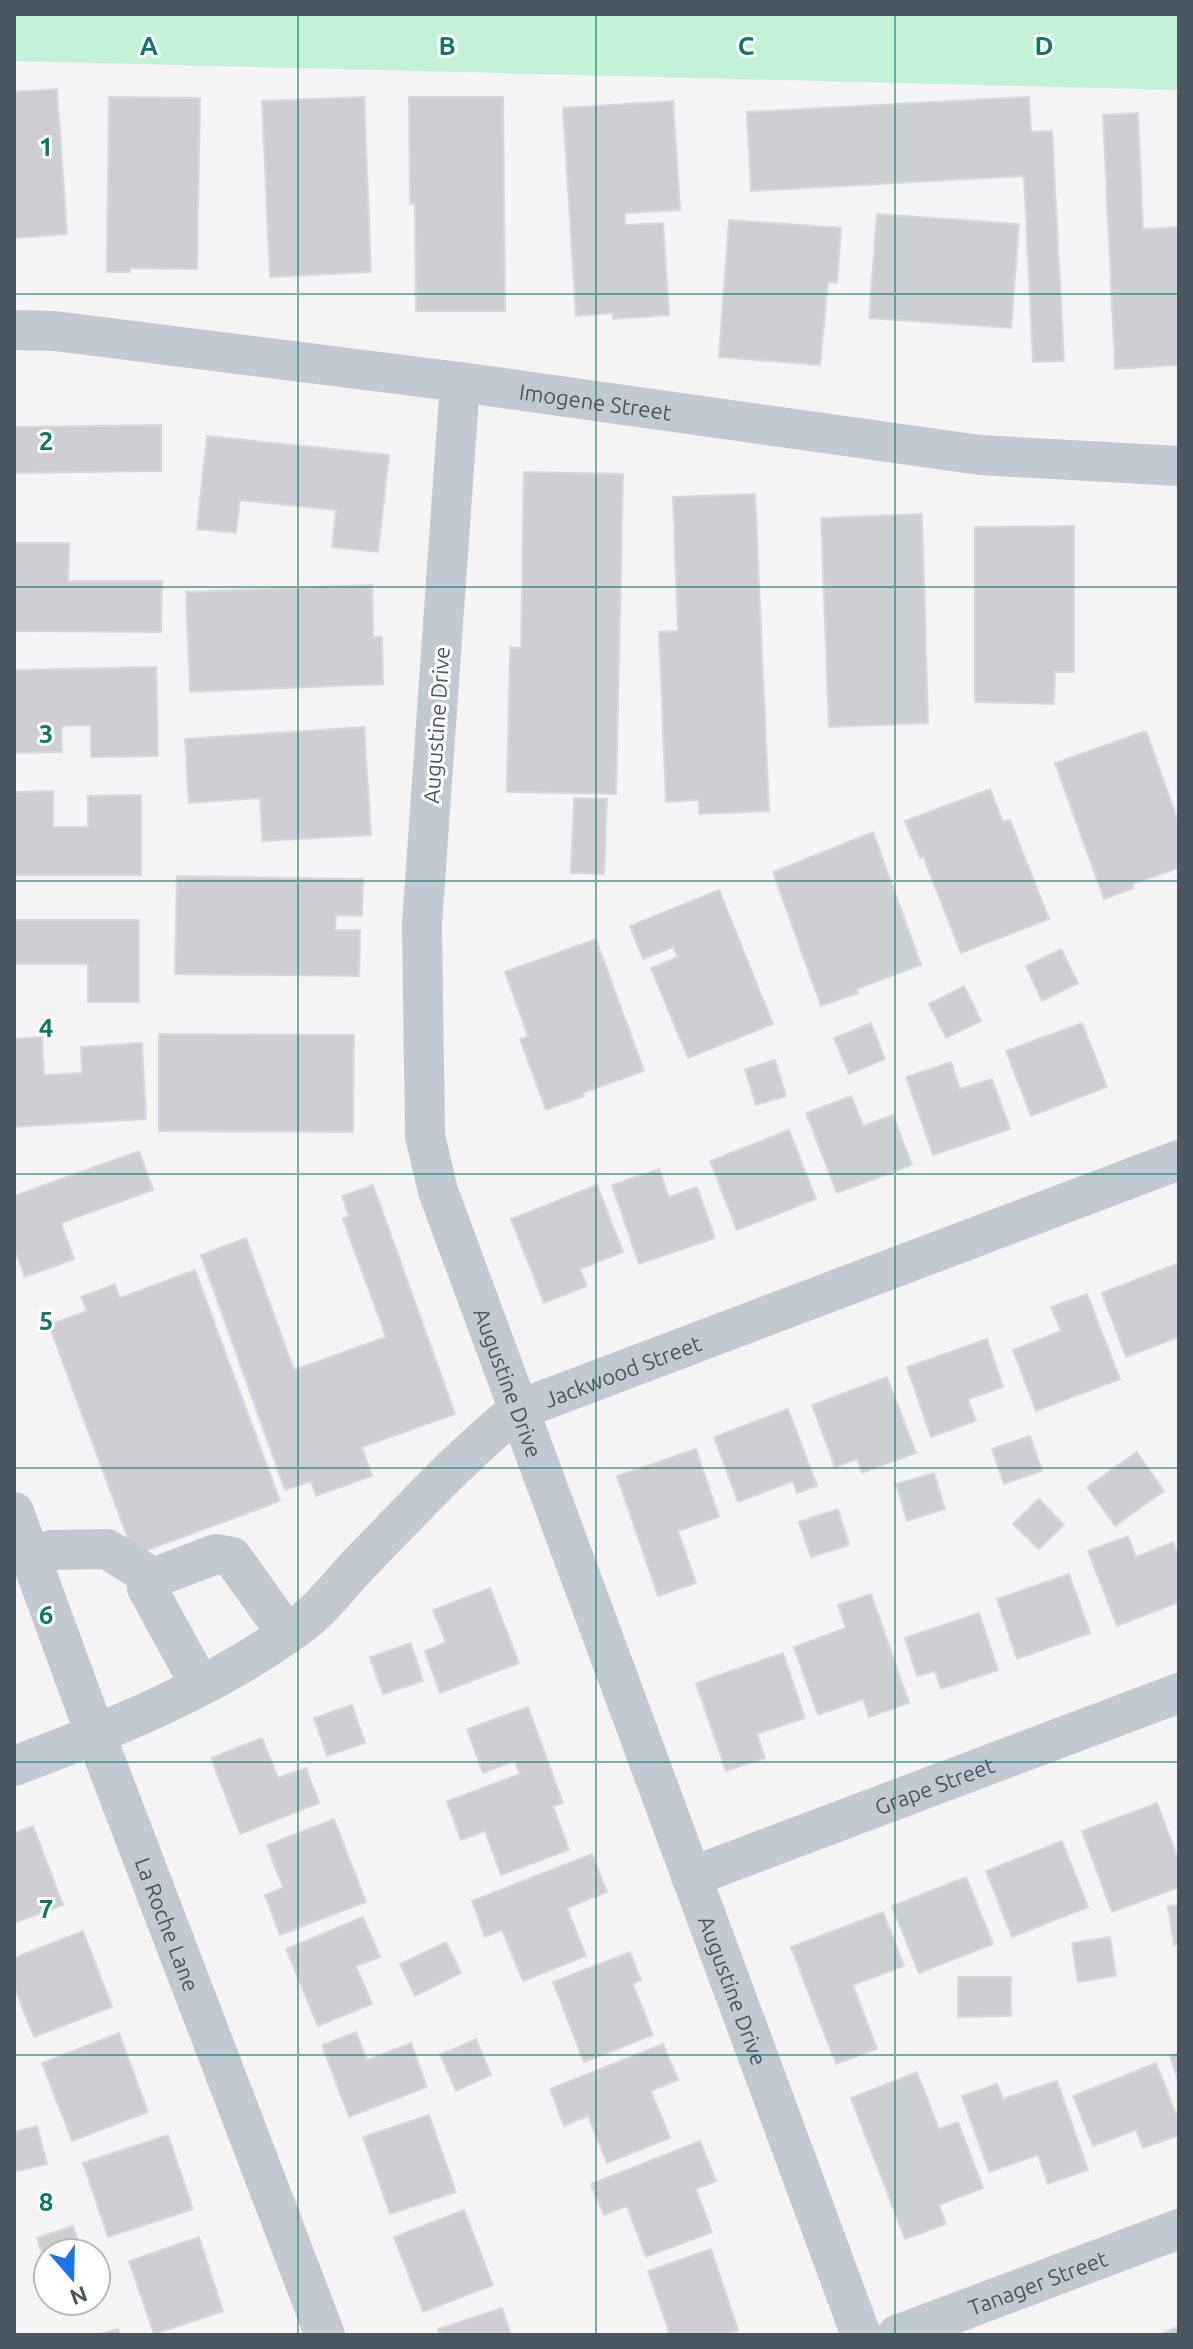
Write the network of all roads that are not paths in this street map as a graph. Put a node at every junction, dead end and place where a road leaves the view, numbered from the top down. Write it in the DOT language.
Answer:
graph roads {
  1 [pos="14,330"];
  2 [pos="460,382"];
  3 [pos="1179,466"];
  4 [pos="1179,1160"];
  5 [pos="518,1410"];
  6 [pos="14,1512"];
  7 [pos="31,1559"];
  8 [pos="153,1578"];
  9 [pos="287,1634"];
  10 [pos="200,1685"];
  11 [pos="1179,1693"];
  12 [pos="96,1736"];
  13 [pos="14,1766"];
  14 [pos="691,1877"];
  15 [pos="1179,2229"];
  16 [pos="325,2335"];
  17 [pos="861,2335"];
  18 [pos="897,2335"];
  1 -- 2 [label="street, Imogene Street"];
  2 -- 3 [label="street, Imogene Street"];
  2 -- 5 [label="street, Augustine Drive"];
  4 -- 5 [label="street, Jackwood Street"];
  5 -- 9 [label="street, Jackwood Street"];
  5 -- 14 [label="street, Augustine Drive"];
  6 -- 7 [label="street, La Roche Lane"];
  7 -- 8 [label="street"];
  7 -- 12 [label="street, La Roche Lane"];
  8 -- 9 [label="street"];
  8 -- 10 [label="street"];
  9 -- 10 [label="street, Jackwood Street"];
  10 -- 12 [label="street, Jackwood Street"];
  11 -- 14 [label="street, Grape Street"];
  12 -- 13 [label="street, Jackwood Street"];
  12 -- 16 [label="street, La Roche Lane"];
  14 -- 17 [label="street, Augustine Drive"];
  15 -- 18 [label="street, Tanager Street"];
}
